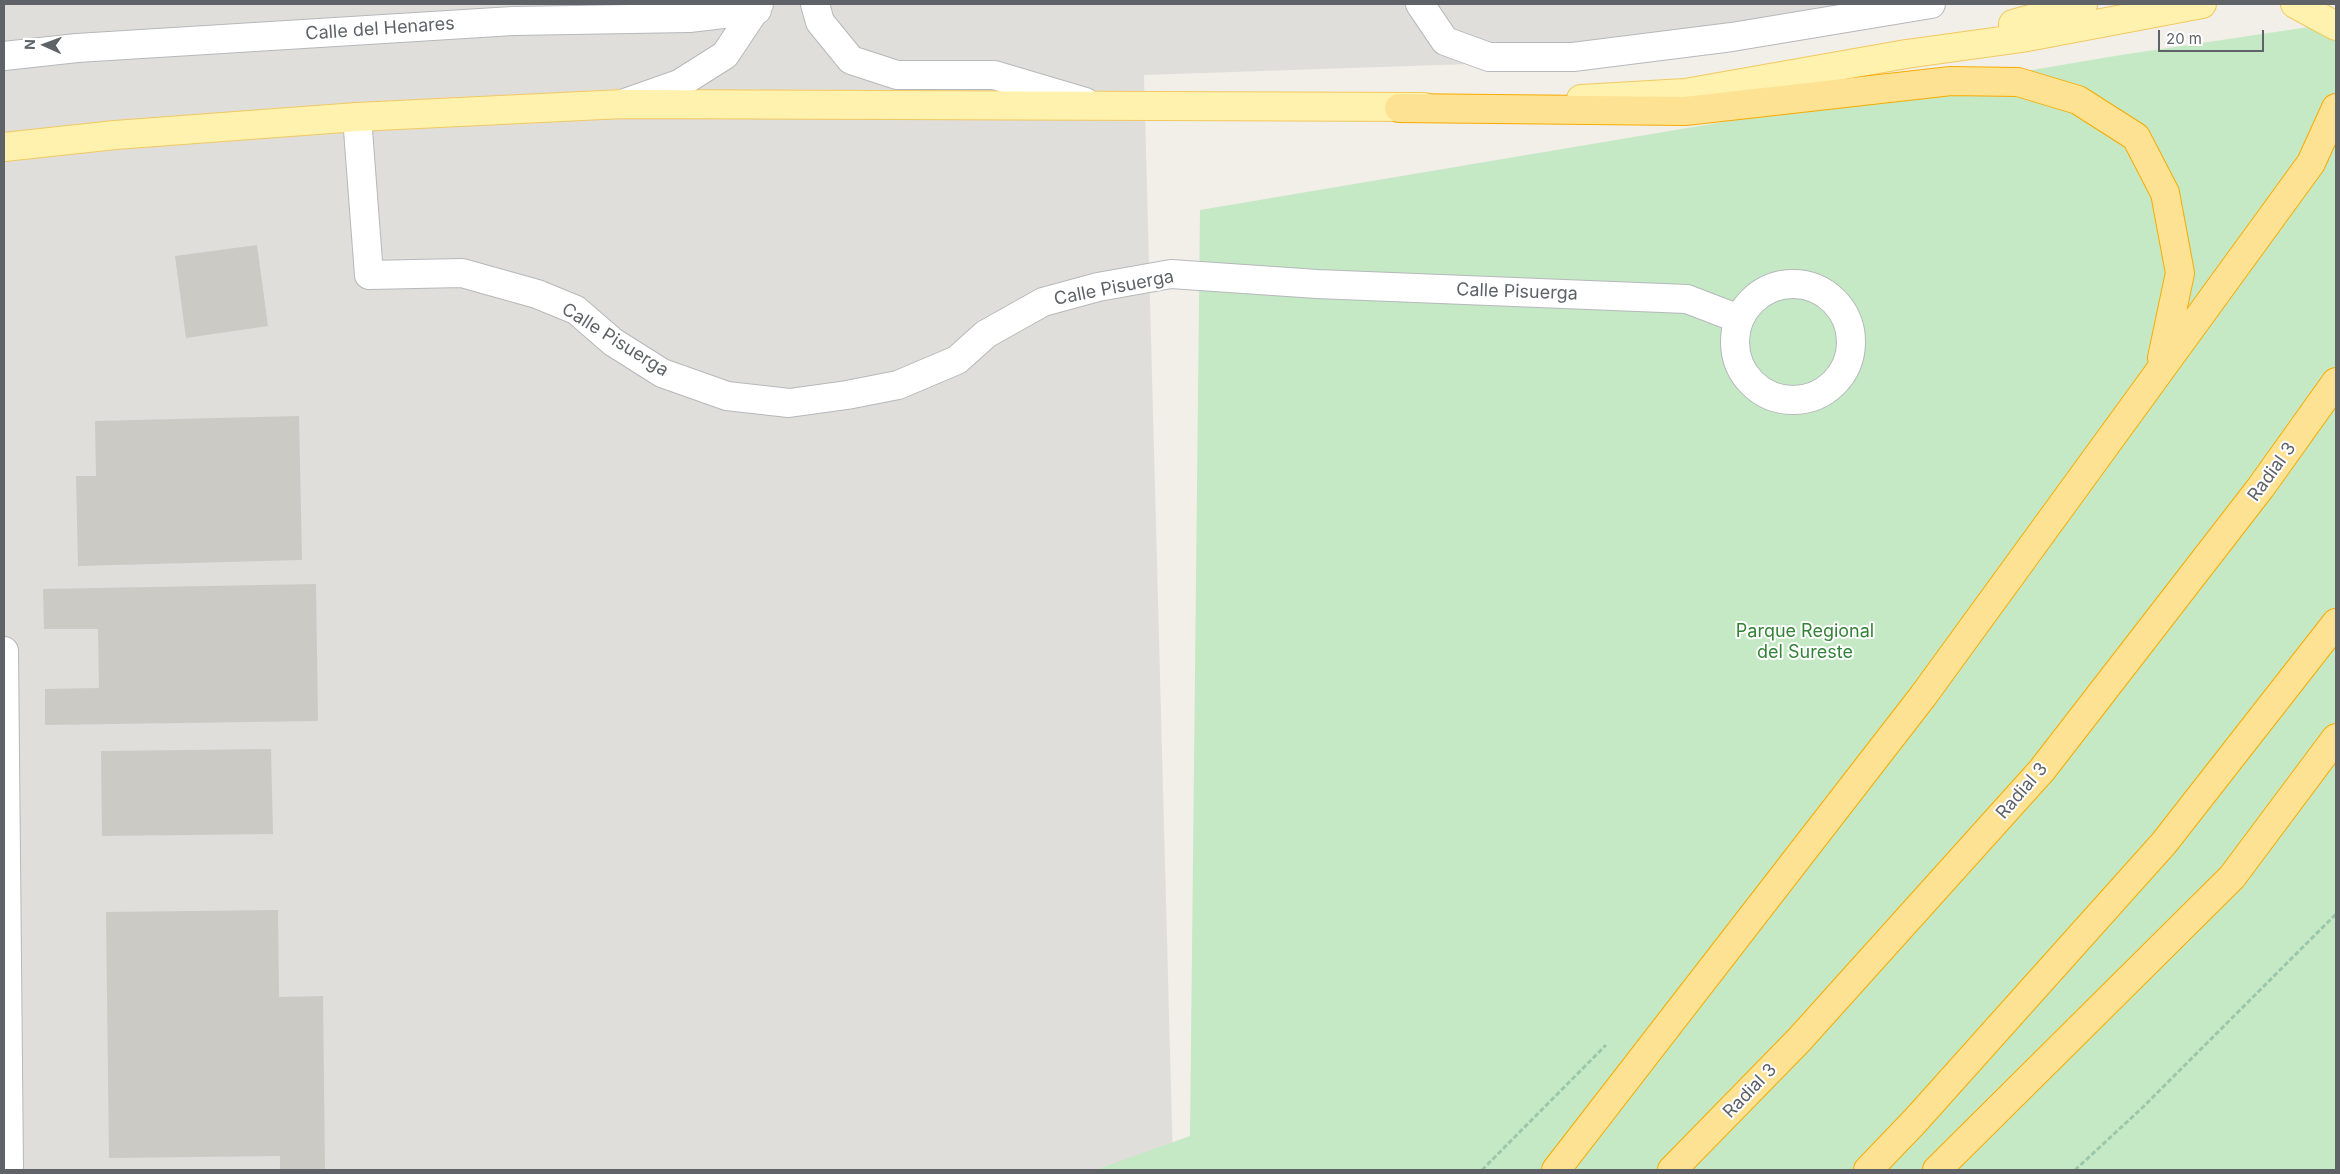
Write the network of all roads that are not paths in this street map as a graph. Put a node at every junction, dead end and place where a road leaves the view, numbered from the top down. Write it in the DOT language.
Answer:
graph roads {
  1 [pos="815,4"];
  2 [pos="1420,4"];
  3 [pos="1931,4"];
  4 [pos="2083,4"];
  5 [pos="2202,4"];
  6 [pos="2295,4"];
  7 [pos="758,7"];
  8 [pos="493,13"];
  9 [pos="2336,26"];
  10 [pos="1906,54"];
  11 [pos="4,56"];
  12 [pos="623,104"];
  13 [pos="1096,106"];
  14 [pos="1399,108"];
  15 [pos="2336,108"];
  16 [pos="358,117"];
  17 [pos="4,148"];
  18 [pos="1739,319"];
  19 [pos="2160,369"];
  20 [pos="2336,382"];
  21 [pos="2336,623"];
  22 [pos="4,651"];
  23 [pos="2336,738"];
  24 [pos="5,879"];
  25 [pos="9,1170"];
  26 [pos="1556,1170"];
  27 [pos="1672,1170"];
  28 [pos="1868,1170"];
  29 [pos="1938,1170"];
  1 -- 13 [label="street"];
  2 -- 3 [label="street"];
  4 -- 10 [label="main road"];
  5 -- 10 [label="main road"];
  6 -- 9 [label="main road"];
  7 -- 8 [label="street, Calle del Henares"];
  7 -- 12 [label="street"];
  8 -- 11 [label="street, Calle del Henares"];
  10 -- 14 [label="main road"];
  12 -- 13 [label="main road"];
  12 -- 16 [label="main road"];
  13 -- 14 [label="main road"];
  14 -- 19 [label="highway"];
  15 -- 19 [label="highway"];
  16 -- 17 [label="main road"];
  16 -- 18 [label="street, Calle Pisuerga"];
  18 -- 18 [label="street"];
  19 -- 26 [label="highway"];
  20 -- 27 [label="highway, Radial 3"];
  21 -- 28 [label="highway"];
  22 -- 24 [label="street"];
  23 -- 29 [label="highway"];
  24 -- 25 [label="street"];
}
